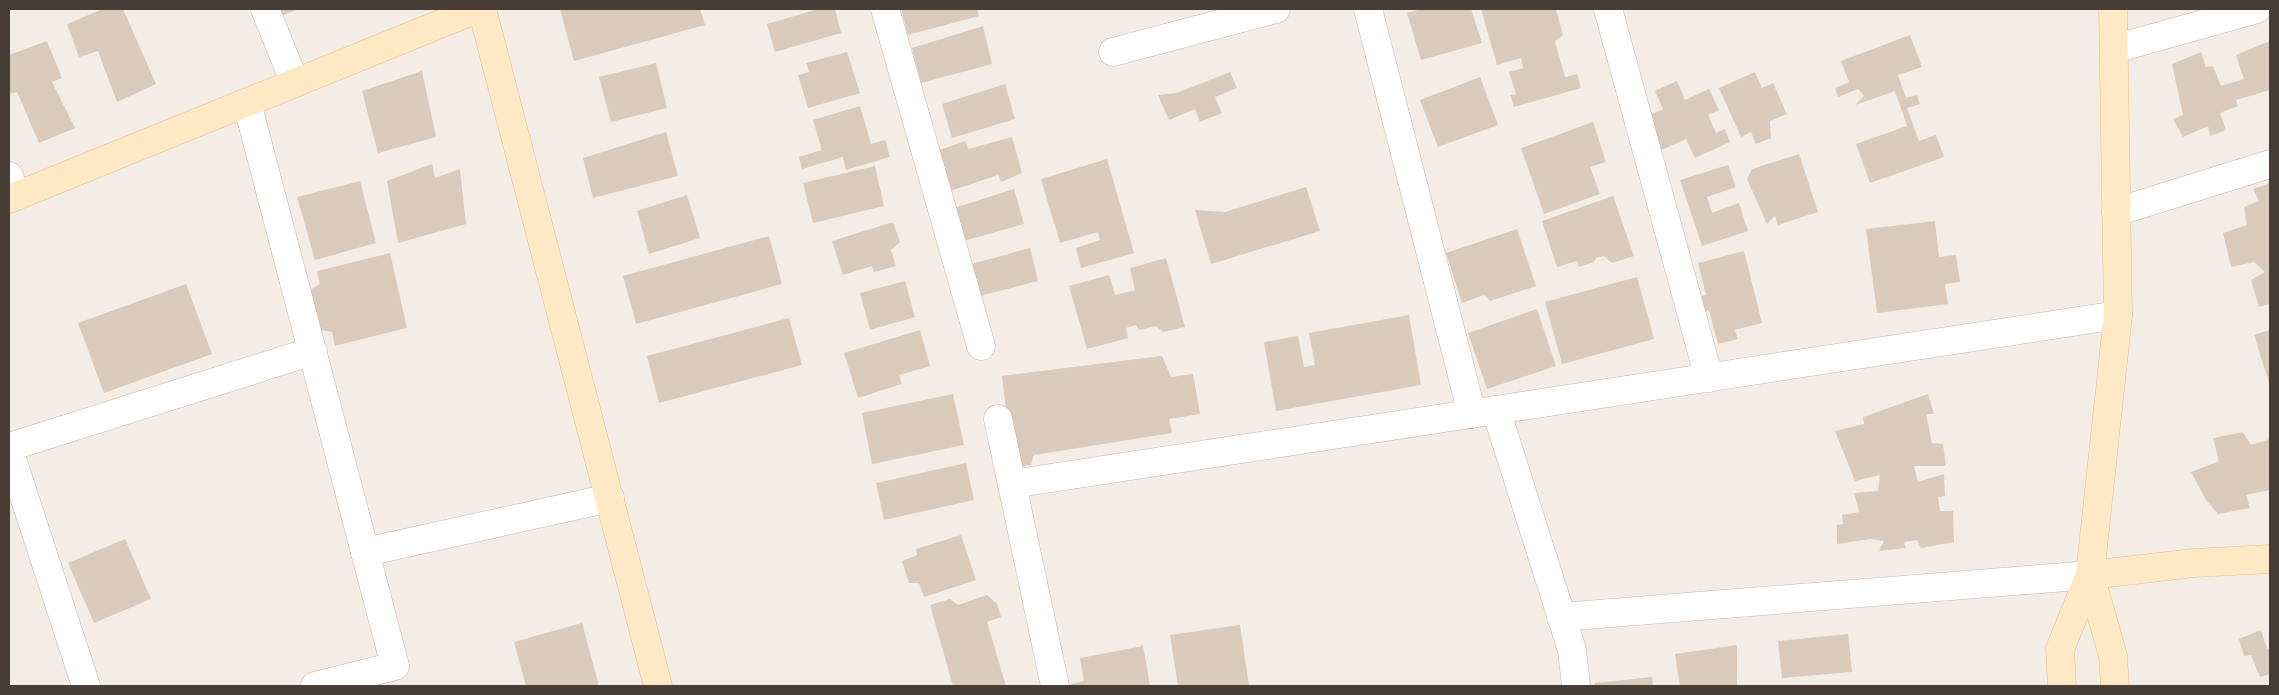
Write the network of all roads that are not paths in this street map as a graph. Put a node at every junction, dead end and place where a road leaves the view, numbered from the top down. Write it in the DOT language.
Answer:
graph roads {
  1 [pos="265,9"];
  2 [pos="477,9"];
  3 [pos="482,9"];
  4 [pos="885,9"];
  5 [pos="1276,9"];
  6 [pos="1368,9"];
  7 [pos="1608,9"];
  8 [pos="2113,9"];
  9 [pos="2256,9"];
  10 [pos="2114,49"];
  11 [pos="1113,52"];
  12 [pos="295,83"];
  13 [pos="247,103"];
  14 [pos="2270,164"];
  15 [pos="11,190"];
  16 [pos="2116,212"];
  17 [pos="2118,316"];
  18 [pos="981,346"];
  19 [pos="313,351"];
  20 [pos="1709,378"];
  21 [pos="1484,412"];
  22 [pos="998,419"];
  23 [pos="9,448"];
  24 [pos="1012,484"];
  25 [pos="610,498"];
  26 [pos="365,552"];
  27 [pos="2270,559"];
  28 [pos="2090,575"];
  29 [pos="1561,617"];
  30 [pos="398,676"];
  31 [pos="86,686"];
  32 [pos="315,686"];
  33 [pos="658,686"];
  34 [pos="1055,686"];
  35 [pos="1576,686"];
  36 [pos="2062,686"];
  37 [pos="2115,686"];
  1 -- 12 [label="street"];
  2 -- 12 [label="street"];
  3 -- 25 [label="street"];
  4 -- 18 [label="street"];
  5 -- 11 [label="street"];
  6 -- 21 [label="street"];
  7 -- 20 [label="street"];
  8 -- 10 [label="street"];
  9 -- 10 [label="street"];
  10 -- 16 [label="street"];
  12 -- 13 [label="street"];
  13 -- 15 [label="street"];
  13 -- 19 [label="street"];
  14 -- 16 [label="street"];
  16 -- 17 [label="street"];
  17 -- 20 [label="street"];
  17 -- 28 [label="street"];
  19 -- 23 [label="street"];
  19 -- 26 [label="street"];
  20 -- 21 [label="street"];
  21 -- 24 [label="street"];
  21 -- 29 [label="street"];
  22 -- 24 [label="street"];
  23 -- 31 [label="street"];
  24 -- 34 [label="street"];
  25 -- 26 [label="street"];
  25 -- 33 [label="street"];
  26 -- 30 [label="street"];
  27 -- 28 [label="street"];
  28 -- 29 [label="street"];
  28 -- 36 [label="street"];
  28 -- 37 [label="street"];
  29 -- 35 [label="street"];
  30 -- 32 [label="street"];
}
